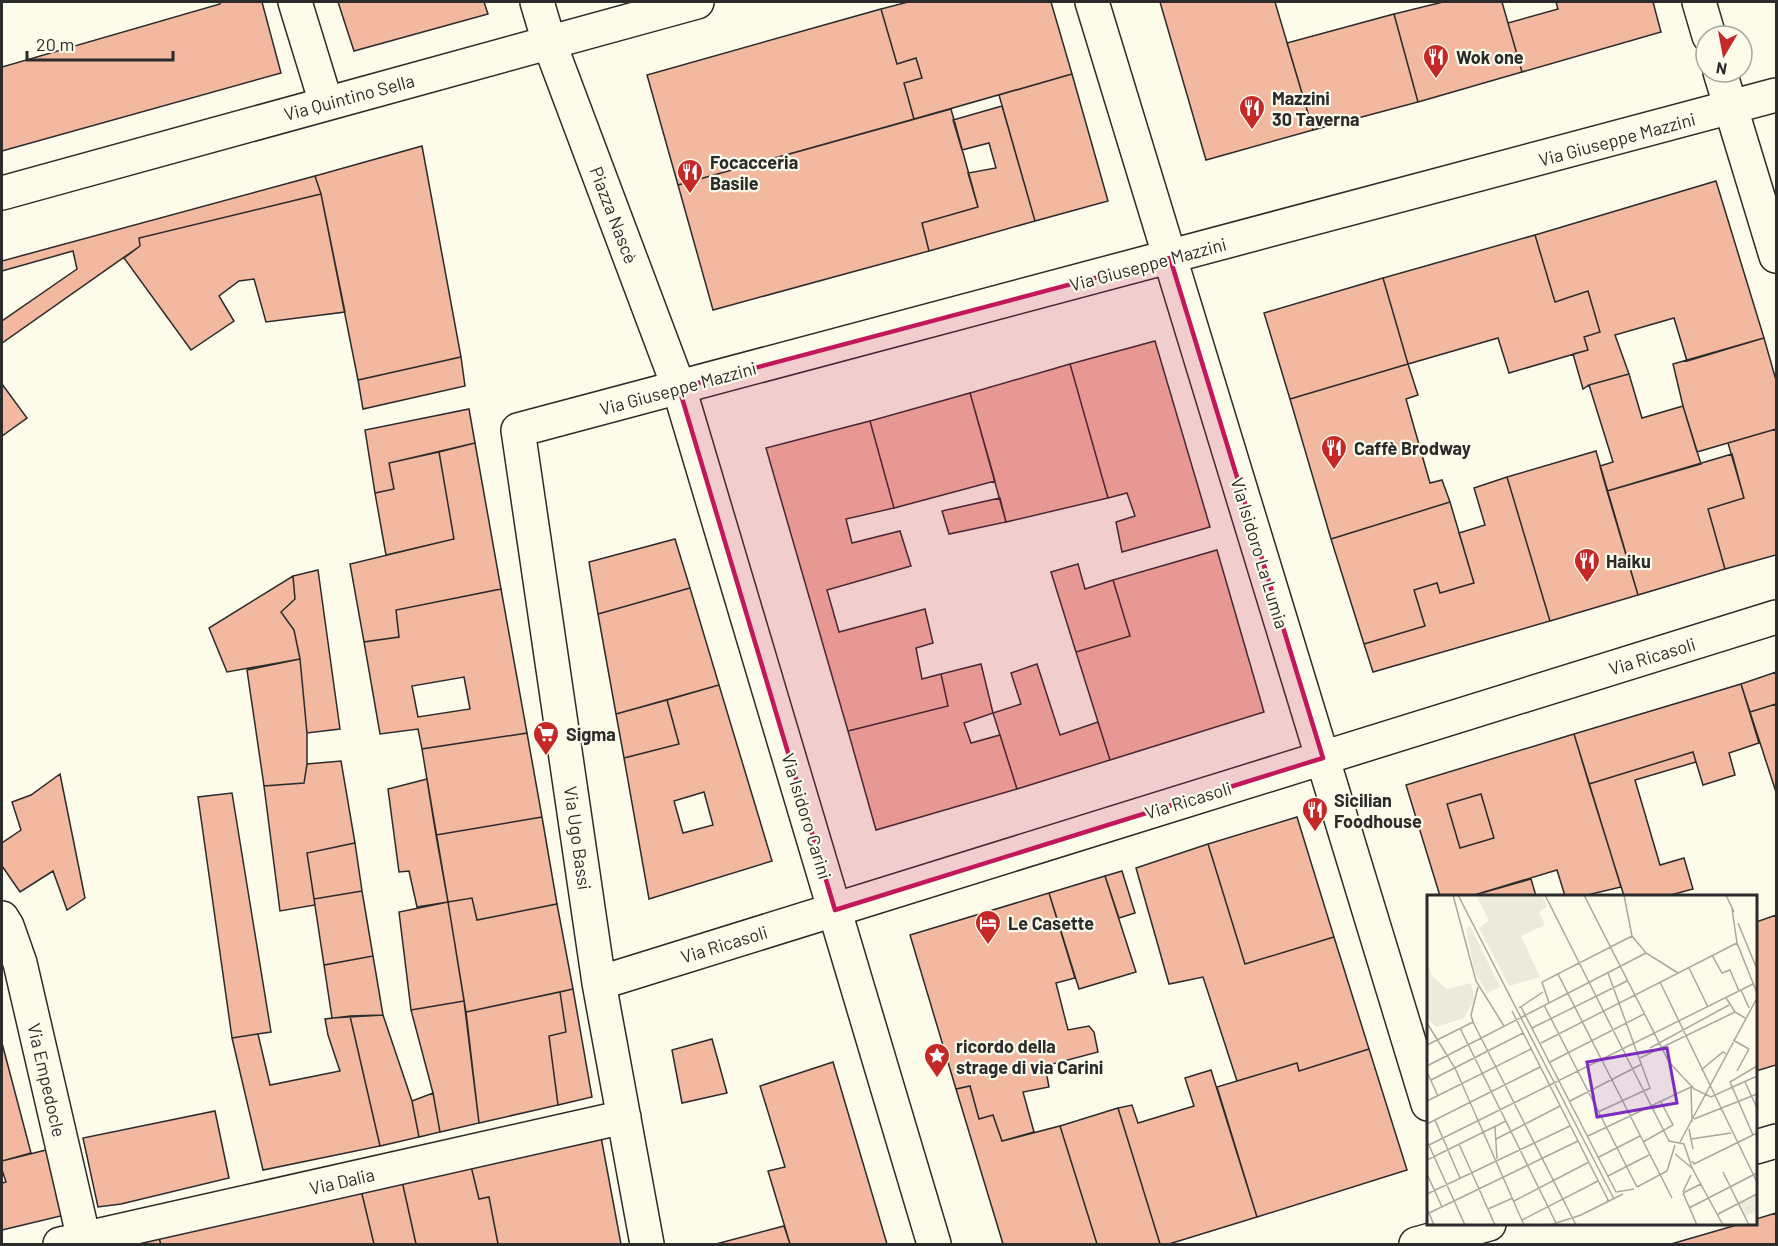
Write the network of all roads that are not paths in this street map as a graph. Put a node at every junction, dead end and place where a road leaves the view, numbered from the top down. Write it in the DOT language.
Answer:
graph roads {
  1 [pos="295,2"];
  2 [pos="537,2"];
  3 [pos="697,2"];
  4 [pos="1092,2"];
  5 [pos="1699,2"];
  6 [pos="1705,24"];
  7 [pos="549,42"];
  8 [pos="1724,84"];
  9 [pos="1776,95"];
  10 [pos="326,103"];
  11 [pos="1731,108"];
  12 [pos="2,193"];
  13 [pos="1776,256"];
  14 [pos="1170,258"];
  15 [pos="679,388"];
  16 [pos="518,430"];
  17 [pos="1776,617"];
  18 [pos="1323,758"];
  19 [pos="835,910"];
  20 [pos="2,918"];
  21 [pos="599,983"];
  22 [pos="1427,1101"];
  23 [pos="624,1117"];
  24 [pos="1776,1141"];
  25 [pos="1757,1146"];
  26 [pos="1473,1230"];
  27 [pos="76,1243"];
  28 [pos="647,1245"];
  29 [pos="934,1245"];
  30 [pos="1416,1245"];
  1 -- 10 [label="street"];
  2 -- 7 [label="street, Piazza Nascè"];
  3 -- 7 [label="street, Via Quintino Sella"];
  4 -- 14 [label="street, Via Isidoro La Lumia"];
  5 -- 6 [label="street"];
  7 -- 10 [label="street, Via Quintino Sella"];
  7 -- 15 [label="street, Piazza Nascè"];
  8 -- 11 [label="street"];
  9 -- 11 [label="street, Via Giuseppe Mazzini"];
  10 -- 12 [label="street, Via Quintino Sella"];
  11 -- 13 [label="street"];
  11 -- 14 [label="street, Via Giuseppe Mazzini"];
  14 -- 15 [label="street, Via Giuseppe Mazzini"];
  14 -- 18 [label="street, Via Isidoro La Lumia"];
  15 -- 16 [label="street, Via Giuseppe Mazzini"];
  15 -- 19 [label="street, Via Isidoro Carini"];
  16 -- 21 [label="street, Via Ugo Bassi"];
  17 -- 18 [label="street, Via Ricasoli"];
  18 -- 19 [label="street, Via Ricasoli"];
  18 -- 22 [label="street, Via Isidoro La Lumia"];
  19 -- 21 [label="street, Via Ricasoli"];
  19 -- 29 [label="street, Via Isidoro Carini"];
  20 -- 27 [label="street, Via Empedocle"];
  21 -- 23 [label="street, Via Ugo Bassi"];
  23 -- 27 [label="street, Via Dalia"];
  23 -- 28 [label="street, Via Ugo Bassi"];
  24 -- 25 [label="street"];
  26 -- 30 [label="street"];
}
